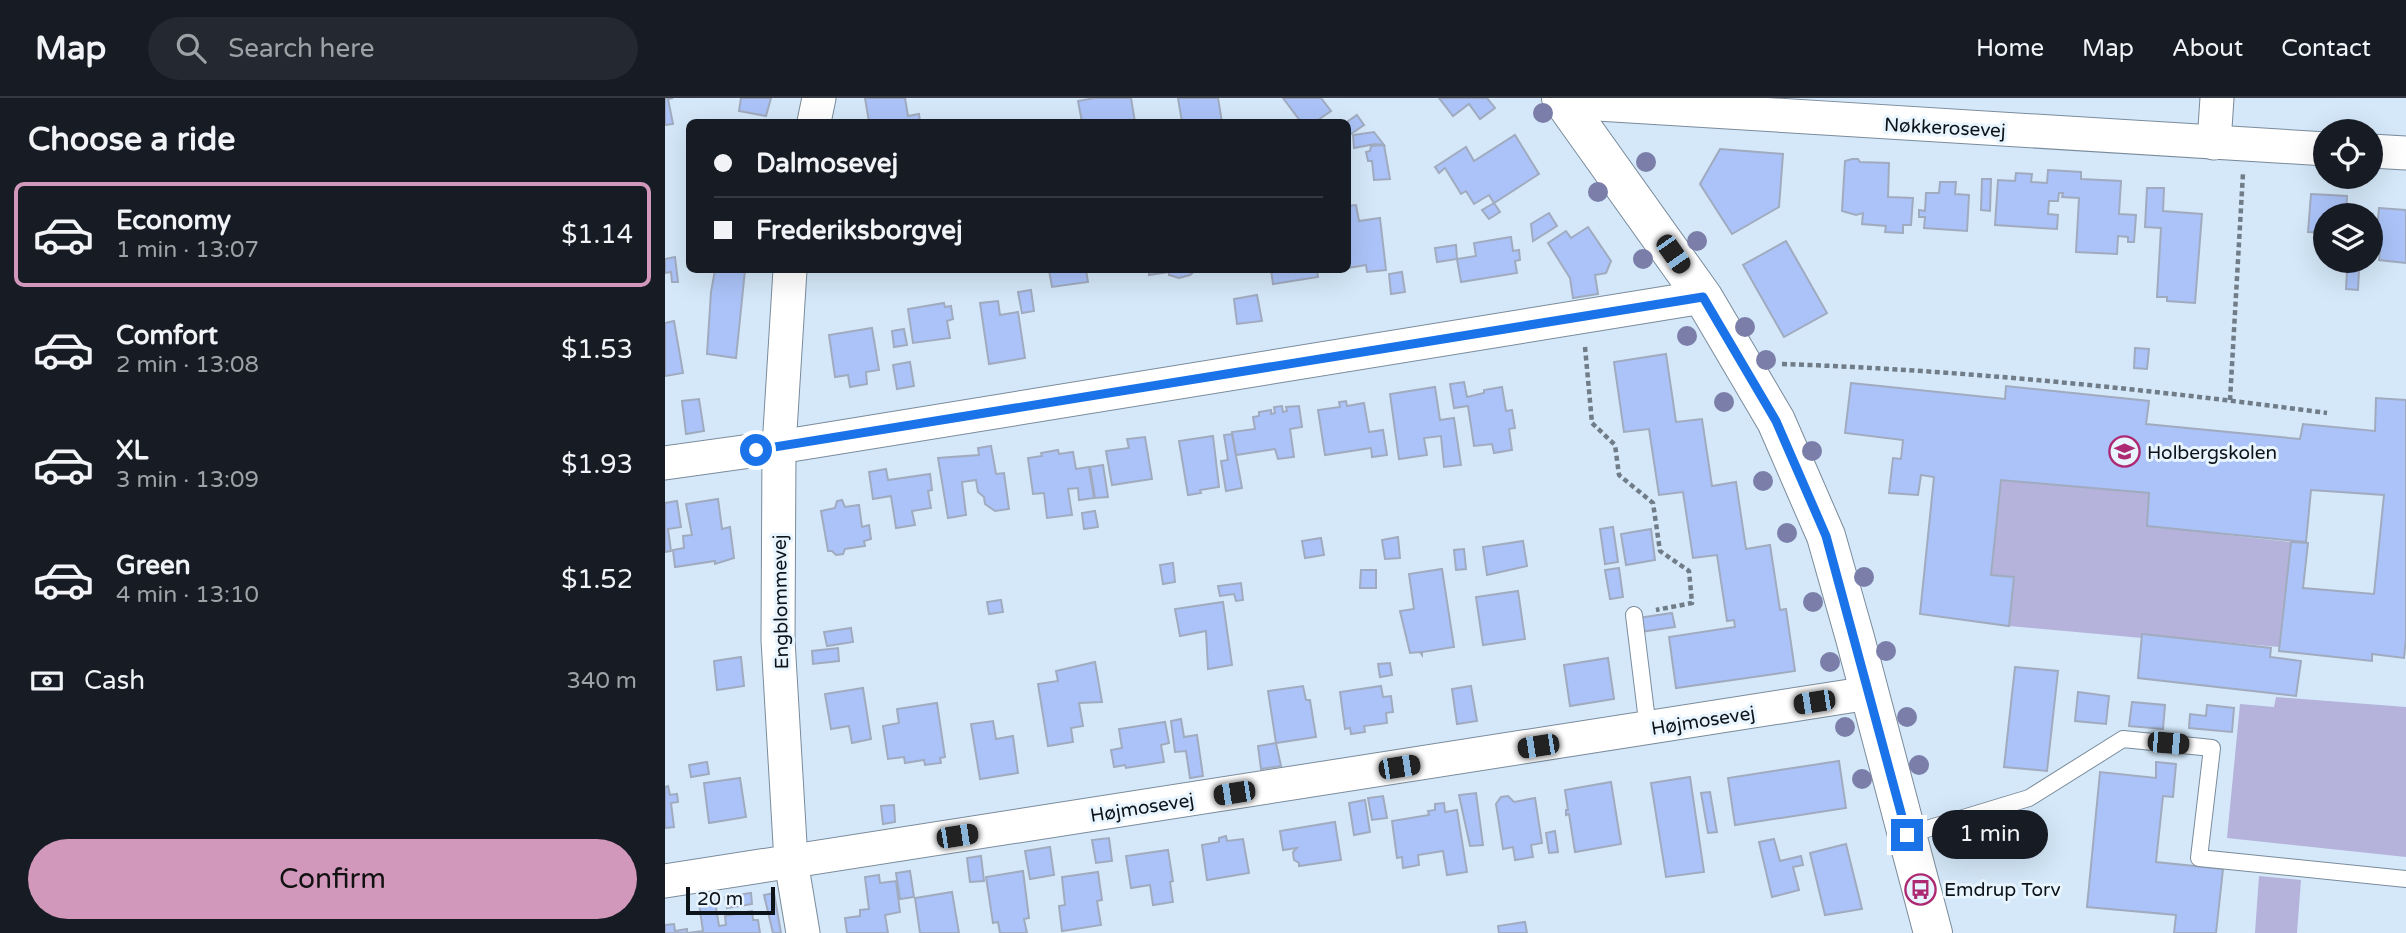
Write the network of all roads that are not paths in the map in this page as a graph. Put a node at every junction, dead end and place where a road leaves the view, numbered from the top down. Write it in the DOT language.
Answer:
graph roads {
  1 [pos="819,98"];
  2 [pos="2217,98"];
  3 [pos="1563,100"];
  4 [pos="1859,110"];
  5 [pos="815,119"];
  6 [pos="2229,143"];
  7 [pos="2313,148"];
  8 [pos="2383,152"];
  9 [pos="2406,153"];
  10 [pos="790,273"];
  11 [pos="1703,297"];
  12 [pos="779,447"];
  13 [pos="665,463"];
  14 [pos="1635,615"];
  15 [pos="1869,693"];
  16 [pos="1648,729"];
  17 [pos="1907,835"];
  18 [pos="791,861"];
  19 [pos="2406,879"];
  20 [pos="665,881"];
  21 [pos="803,933"];
  22 [pos="1933,933"];
  1 -- 5 [label="street"];
  2 -- 6 [label="street"];
  3 -- 4 [label="street, Nøkkerosevej"];
  3 -- 11 [label="street"];
  4 -- 6 [label="street, Nøkkerosevej"];
  6 -- 7 [label="street, Nøkkerosevej"];
  8 -- 9 [label="street"];
  10 -- 12 [label="street, Engblommevej"];
  11 -- 12 [label="street"];
  11 -- 15 [label="street"];
  12 -- 13 [label="street"];
  12 -- 18 [label="street, Engblommevej"];
  14 -- 16 [label="lane"];
  15 -- 16 [label="street, Højmosevej"];
  15 -- 17 [label="street"];
  16 -- 18 [label="street, Højmosevej"];
  17 -- 19 [label="lane"];
  17 -- 22 [label="street"];
  18 -- 20 [label="street, Højmosevej"];
  18 -- 21 [label="street, Engblommevej"];
}
